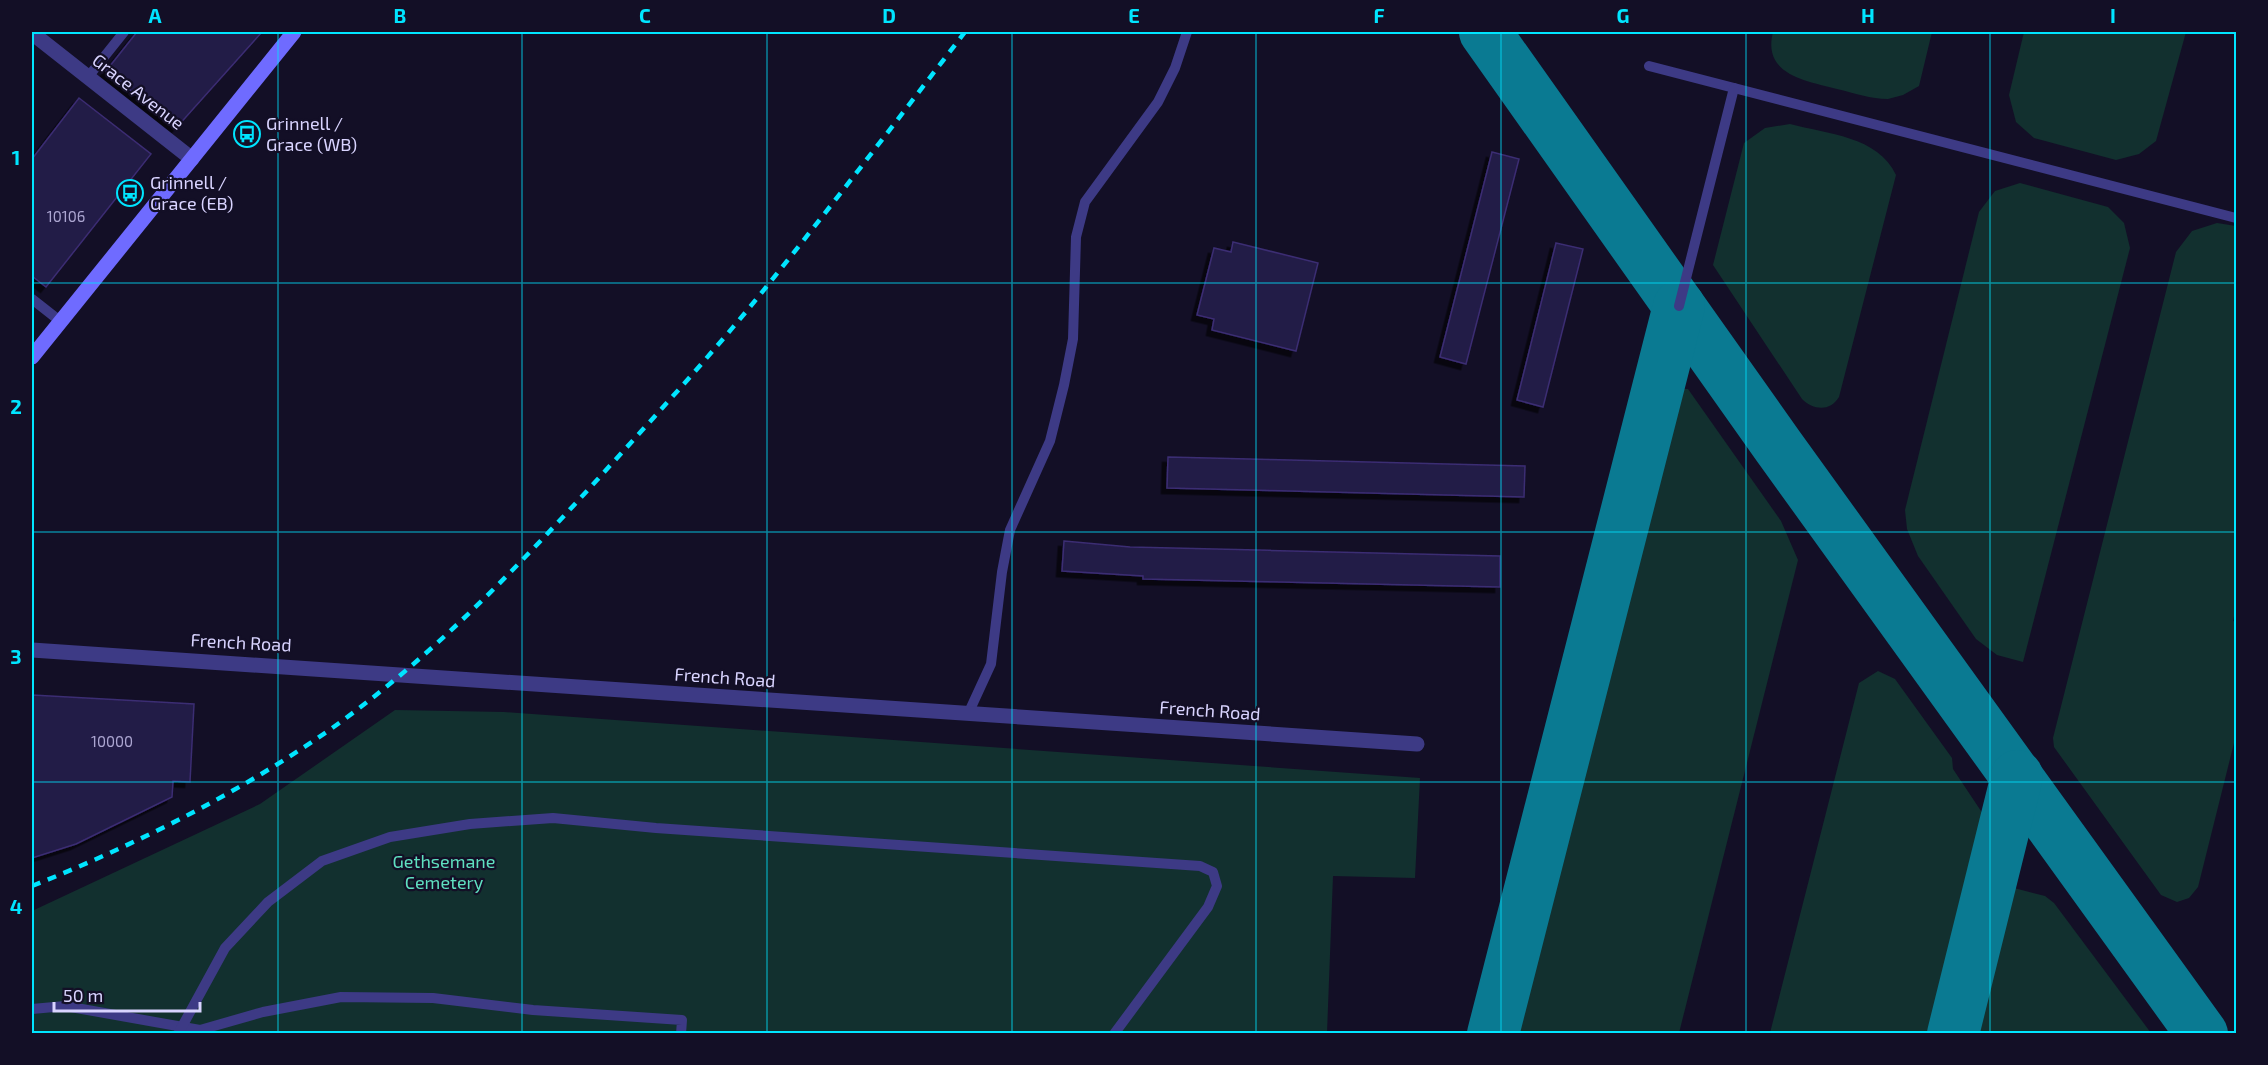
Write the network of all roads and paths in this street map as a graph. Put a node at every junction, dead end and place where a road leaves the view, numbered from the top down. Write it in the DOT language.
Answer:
graph roads {
  1 [pos="124,32"];
  2 [pos="294,32"];
  3 [pos="1186,32"];
  4 [pos="32,33"];
  5 [pos="1649,66"];
  6 [pos="88,77"];
  7 [pos="1734,88"];
  8 [pos="192,159"];
  9 [pos="2236,218"];
  10 [pos="32,299"];
  11 [pos="1679,306"];
  12 [pos="60,321"];
  13 [pos="32,357"];
  14 [pos="32,650"];
  15 [pos="968,714"];
  16 [pos="1417,744"];
  17 [pos="32,1009"];
  18 [pos="180,1030"];
  19 [pos="681,1034"];
  20 [pos="1114,1034"];
  1 -- 6 [label="lane"];
  2 -- 8 [label="street"];
  3 -- 15 [label="lane"];
  4 -- 6 [label="street, Grace Avenue"];
  5 -- 7 [label="lane"];
  6 -- 8 [label="street, Grace Avenue"];
  7 -- 9 [label="lane"];
  7 -- 11 [label="lane"];
  8 -- 12 [label="street"];
  10 -- 12 [label="lane"];
  12 -- 13 [label="street"];
  14 -- 15 [label="street, French Road"];
  15 -- 16 [label="street, French Road"];
  17 -- 18 [label="lane"];
  18 -- 19 [label="lane"];
  18 -- 20 [label="lane"];
}
